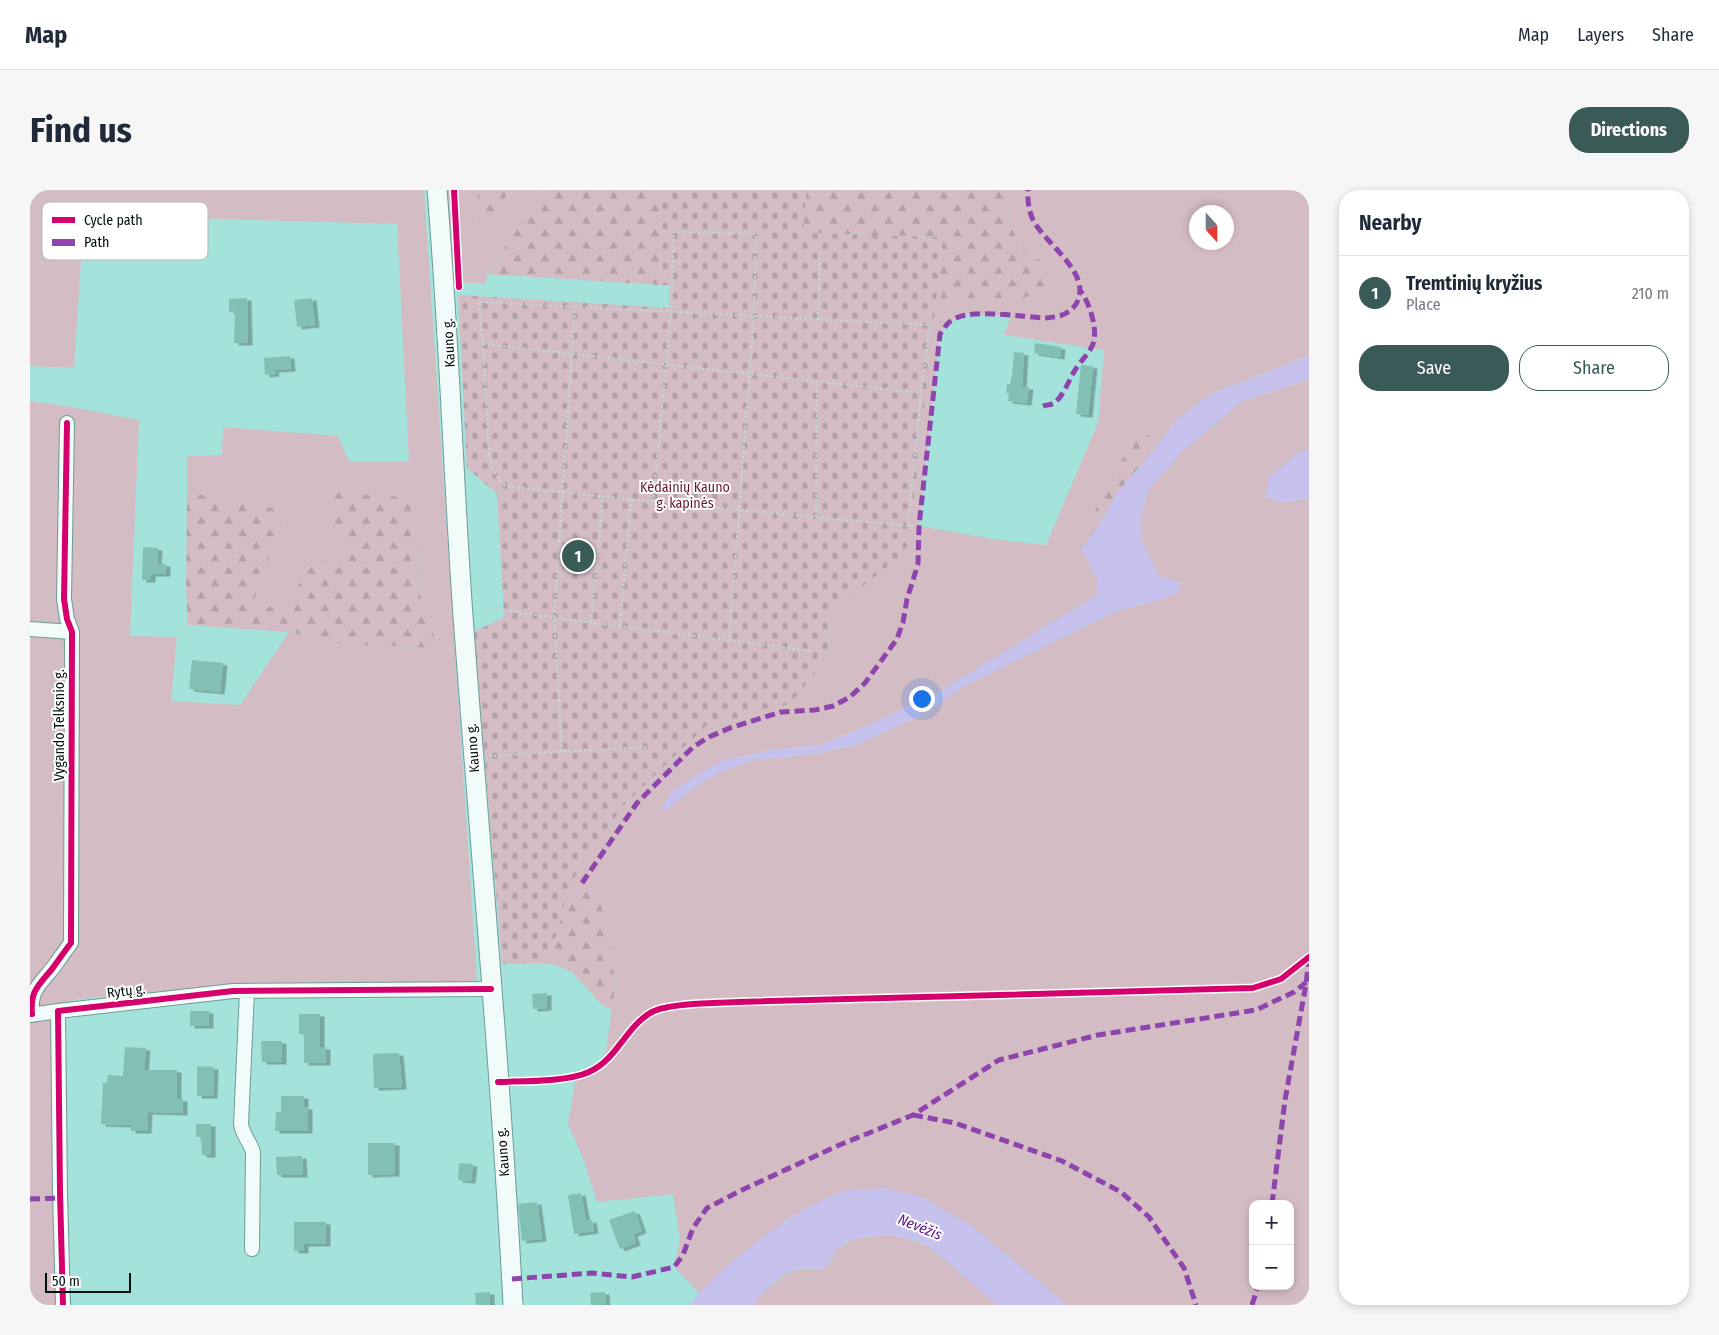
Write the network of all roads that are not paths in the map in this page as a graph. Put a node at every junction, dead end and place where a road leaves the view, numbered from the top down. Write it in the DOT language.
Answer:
graph roads {
  1 [pos="437,190"];
  2 [pos="67,423"];
  3 [pos="30,629"];
  4 [pos="72,632"];
  5 [pos="491,989"];
  6 [pos="247,991"];
  7 [pos="58,1011"];
  8 [pos="31,1014"];
  9 [pos="252,1249"];
  10 [pos="63,1305"];
  11 [pos="513,1305"];
  1 -- 5 [label="main road, Kauno g."];
  2 -- 4 [label="street, Vygando Telksnio g."];
  3 -- 4 [label="street"];
  4 -- 8 [label="street, Vygando Telksnio g."];
  5 -- 6 [label="street, Rytų g."];
  5 -- 11 [label="main road, Kauno g."];
  6 -- 7 [label="street, Rytų g."];
  6 -- 9 [label="street"];
  7 -- 8 [label="street, Rytų g."];
  7 -- 10 [label="street"];
}
